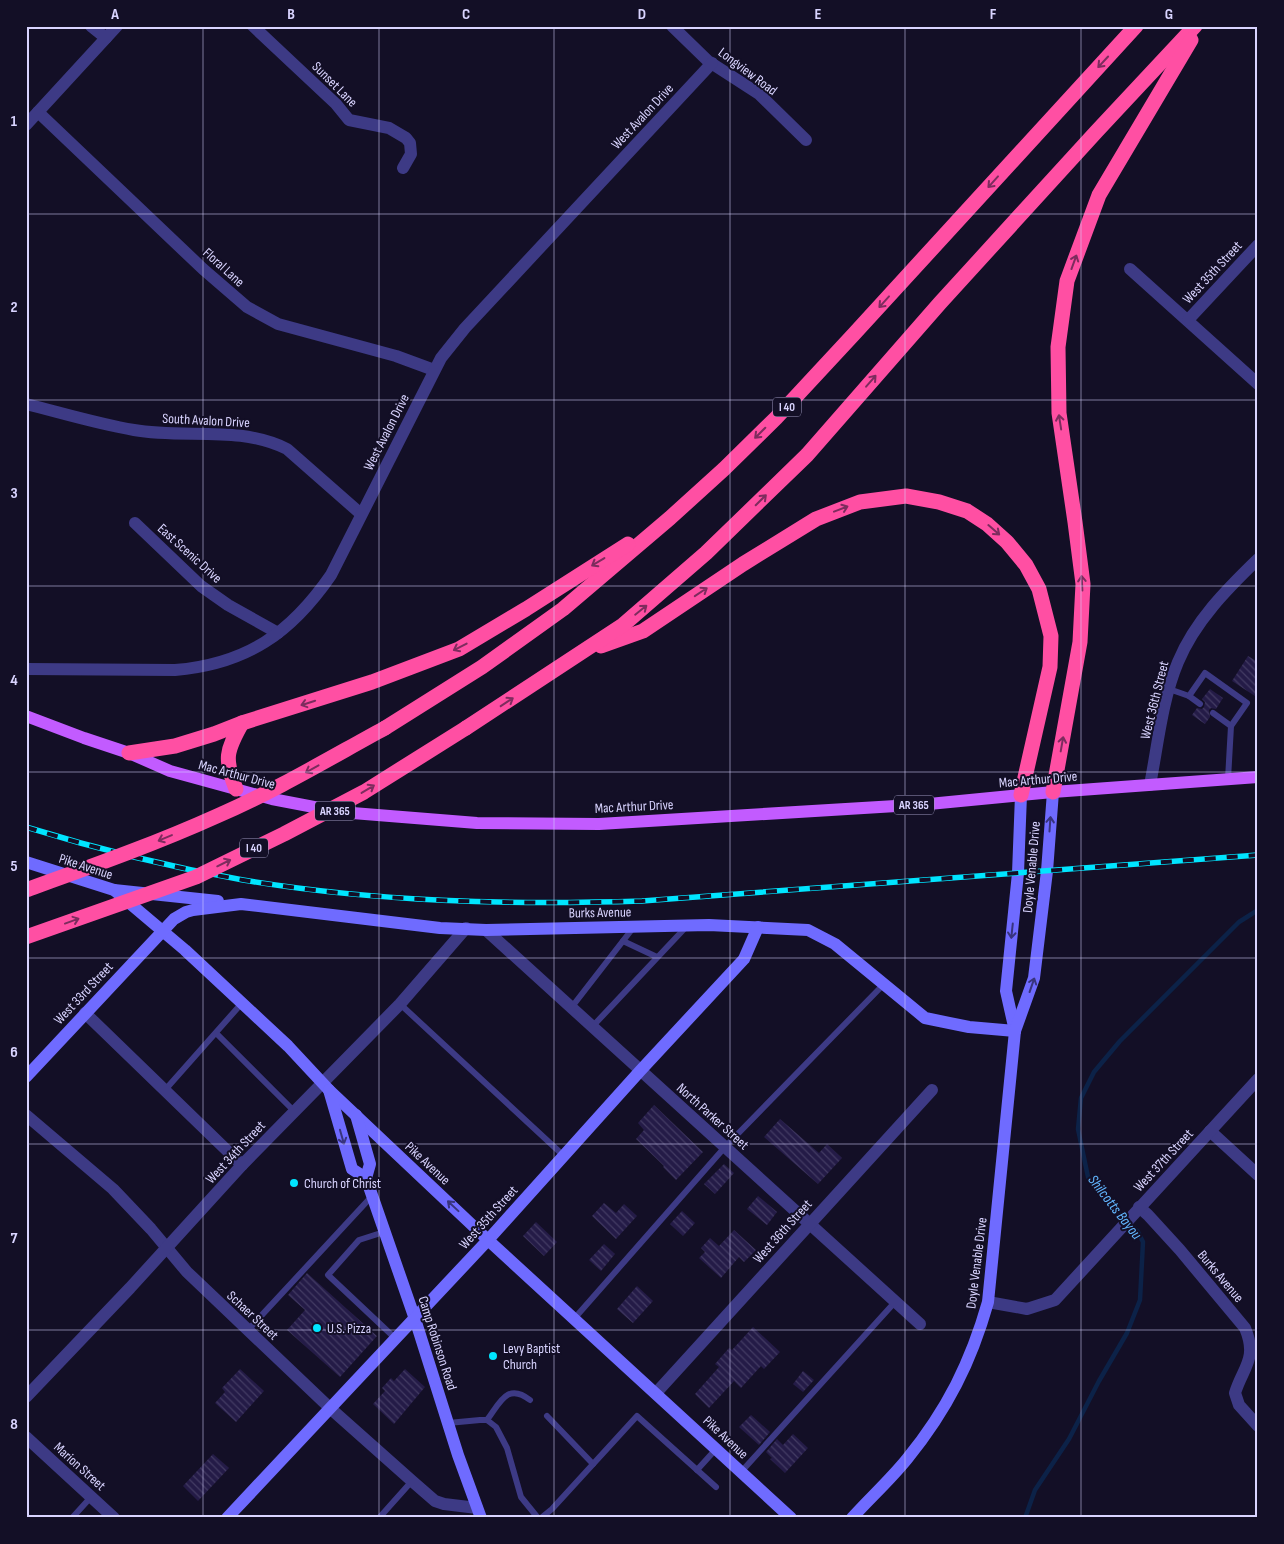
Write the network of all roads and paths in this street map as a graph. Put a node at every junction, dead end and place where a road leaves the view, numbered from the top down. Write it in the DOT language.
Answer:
graph roads {
  1 [pos="91,26"];
  2 [pos="117,26"];
  3 [pos="253,26"];
  4 [pos="672,26"];
  5 [pos="1136,26"];
  6 [pos="1195,26"];
  7 [pos="1199,26"];
  8 [pos="106,38"];
  9 [pos="712,63"];
  10 [pos="38,112"];
  11 [pos="26,125"];
  12 [pos="806,140"];
  13 [pos="403,168"];
  14 [pos="1258,245"];
  15 [pos="1130,269"];
  16 [pos="1188,320"];
  17 [pos="434,370"];
  18 [pos="1258,384"];
  19 [pos="26,404"];
  20 [pos="361,514"];
  21 [pos="670,518"];
  22 [pos="135,524"];
  23 [pos="1258,559"];
  24 [pos="278,633"];
  25 [pos="581,654"];
  26 [pos="26,669"];
  27 [pos="1170,689"];
  28 [pos="1211,715"];
  29 [pos="26,716"];
  30 [pos="242,724"];
  31 [pos="1231,726"];
  32 [pos="129,753"];
  33 [pos="1258,777"];
  34 [pos="1228,780"];
  35 [pos="1150,785"];
  36 [pos="236,789"];
  37 [pos="1053,792"];
  38 [pos="1021,795"];
  39 [pos="26,862"];
  40 [pos="26,890"];
  41 [pos="114,890"];
  42 [pos="241,904"];
  43 [pos="634,927"];
  44 [pos="686,927"];
  45 [pos="758,927"];
  46 [pos="466,928"];
  47 [pos="486,930"];
  48 [pos="162,931"];
  49 [pos="26,937"];
  50 [pos="623,941"];
  51 [pos="658,957"];
  52 [pos="883,985"];
  53 [pos="242,1004"];
  54 [pos="400,1004"];
  55 [pos="571,1008"];
  56 [pos="85,1013"];
  57 [pos="592,1027"];
  58 [pos="1015,1031"];
  59 [pos="216,1033"];
  60 [pos="640,1071"];
  61 [pos="26,1076"];
  62 [pos="1258,1078"];
  63 [pos="325,1087"];
  64 [pos="165,1090"];
  65 [pos="932,1090"];
  66 [pos="294,1111"];
  67 [pos="26,1115"];
  68 [pos="356,1115"];
  69 [pos="1210,1131"];
  70 [pos="725,1147"];
  71 [pos="564,1156"];
  72 [pos="242,1165"];
  73 [pos="1258,1175"];
  74 [pos="366,1178"];
  75 [pos="372,1196"];
  76 [pos="1138,1209"];
  77 [pos="809,1223"];
  78 [pos="384,1232"];
  79 [pos="488,1240"];
  80 [pos="167,1247"];
  81 [pos="895,1302"];
  82 [pos="988,1302"];
  83 [pos="415,1319"];
  84 [pos="573,1320"];
  85 [pos="920,1324"];
  86 [pos="248,1330"];
  87 [pos="396,1339"];
  88 [pos="656,1393"];
  89 [pos="26,1397"];
  90 [pos="530,1400"];
  91 [pos="331,1409"];
  92 [pos="547,1416"];
  93 [pos="487,1420"];
  94 [pos="448,1424"];
  95 [pos="1258,1426"];
  96 [pos="26,1437"];
  97 [pos="716,1449"];
  98 [pos="593,1464"];
  99 [pos="697,1470"];
  100 [pos="741,1472"];
  101 [pos="412,1481"];
  102 [pos="716,1487"];
  103 [pos="91,1497"];
  104 [pos="479,1513"];
  105 [pos="72,1518"];
  106 [pos="114,1518"];
  107 [pos="227,1518"];
  108 [pos="379,1518"];
  109 [pos="540,1518"];
  110 [pos="791,1518"];
  111 [pos="852,1518"];
  1 -- 8 [label="street"];
  2 -- 8 [label="street"];
  3 -- 13 [label="street, Sunset Lane"];
  4 -- 9 [label="street, Longview Road"];
  5 -- 21 [label="highway, I 40, one-way"];
  25 -- 6 [label="highway, I 40, one-way"];
  37 -- 7 [label="highway, one-way"];
  8 -- 10 [label="street"];
  9 -- 12 [label="street, Longview Road"];
  9 -- 17 [label="street, West Avalon Drive"];
  10 -- 11 [label="street"];
  10 -- 17 [label="street, Floral Lane"];
  14 -- 16 [label="street, West 35th Street"];
  15 -- 16 [label="street"];
  16 -- 18 [label="street"];
  17 -- 20 [label="street, West Avalon Drive"];
  19 -- 20 [label="street, South Avalon Drive"];
  20 -- 24 [label="street, West Avalon Drive"];
  21 -- 30 [label="highway, one-way"];
  21 -- 40 [label="highway, I 40, one-way, bridge"];
  22 -- 24 [label="street, East Scenic Drive"];
  23 -- 27 [label="street, West 36th Street"];
  24 -- 26 [label="street, West Avalon Drive"];
  25 -- 38 [label="highway, one-way"];
  49 -- 25 [label="highway, I 40, one-way, bridge"];
  27 -- 31 [label="lane"];
  27 -- 35 [label="street, West 36th Street"];
  28 -- 31 [label="lane"];
  29 -- 32 [label="main road, Mac Arthur Drive / AR 365"];
  30 -- 32 [label="highway"];
  30 -- 36 [label="highway"];
  31 -- 34 [label="lane"];
  32 -- 36 [label="main road, Mac Arthur Drive / AR 365"];
  33 -- 34 [label="main road, Mac Arthur Drive / AR 365"];
  34 -- 35 [label="main road, Mac Arthur Drive / AR 365"];
  35 -- 37 [label="main road, Mac Arthur Drive / AR 365"];
  36 -- 38 [label="main road, Mac Arthur Drive / AR 365"];
  37 -- 38 [label="main road, Mac Arthur Drive / AR 365"];
  58 -- 37 [label="main road, Doyle Venable Drive, one-way"];
  38 -- 58 [label="main road, Doyle Venable Drive, one-way"];
  39 -- 41 [label="main road, Pike Avenue"];
  41 -- 42 [label="main road"];
  41 -- 48 [label="main road, Pike Avenue"];
  42 -- 46 [label="main road, Burks Avenue"];
  42 -- 48 [label="main road, Burks Avenue"];
  43 -- 44 [label="main road, Burks Avenue"];
  43 -- 47 [label="main road, Burks Avenue"];
  43 -- 50 [label="lane"];
  44 -- 45 [label="main road, Burks Avenue"];
  44 -- 51 [label="lane"];
  45 -- 52 [label="main road, Burks Avenue"];
  45 -- 60 [label="main road, West 35th Street"];
  46 -- 47 [label="main road, Burks Avenue"];
  46 -- 54 [label="street, West 34th Street"];
  47 -- 55 [label="street, North Parker Street"];
  48 -- 53 [label="main road, Pike Avenue"];
  48 -- 56 [label="main road, West 33rd Street"];
  50 -- 51 [label="lane"];
  50 -- 55 [label="lane"];
  51 -- 57 [label="lane"];
  52 -- 58 [label="main road, Burks Avenue"];
  52 -- 70 [label="lane"];
  53 -- 59 [label="lane"];
  53 -- 63 [label="main road, Pike Avenue"];
  54 -- 63 [label="street, West 34th Street"];
  54 -- 71 [label="lane"];
  55 -- 57 [label="street, North Parker Street"];
  56 -- 61 [label="main road, West 33rd Street"];
  56 -- 64 [label="street"];
  57 -- 60 [label="street, North Parker Street"];
  58 -- 82 [label="main road, Doyle Venable Drive"];
  59 -- 64 [label="lane"];
  59 -- 66 [label="lane"];
  60 -- 70 [label="street, North Parker Street"];
  60 -- 71 [label="main road, West 35th Street"];
  62 -- 69 [label="street, West 37th Street"];
  63 -- 66 [label="street, West 34th Street"];
  63 -- 68 [label="main road, Pike Avenue"];
  63 -- 74 [label="main road, Camp Robinson Road, one-way"];
  64 -- 72 [label="street"];
  65 -- 77 [label="street, West 36th Street"];
  66 -- 72 [label="street, West 34th Street"];
  67 -- 80 [label="street, Schaer Street"];
  68 -- 74 [label="main road, Camp Robinson Road"];
  79 -- 68 [label="main road, Pike Avenue, one-way"];
  69 -- 73 [label="street"];
  69 -- 76 [label="street, West 37th Street"];
  70 -- 77 [label="street, North Parker Street"];
  70 -- 84 [label="lane"];
  71 -- 79 [label="main road, West 35th Street"];
  72 -- 80 [label="street, West 34th Street"];
  74 -- 75 [label="main road, Camp Robinson Road"];
  75 -- 78 [label="main road, Camp Robinson Road"];
  75 -- 86 [label="lane"];
  76 -- 82 [label="street, West 37th Street"];
  76 -- 95 [label="street, Burks Avenue"];
  77 -- 81 [label="street, North Parker Street"];
  77 -- 88 [label="street, West 36th Street"];
  78 -- 83 [label="main road, Camp Robinson Road"];
  78 -- 87 [label="lane"];
  79 -- 83 [label="main road, West 35th Street"];
  79 -- 84 [label="main road, Pike Avenue"];
  80 -- 86 [label="street, Schaer Street"];
  80 -- 89 [label="street, West 34th Street"];
  81 -- 85 [label="street, North Parker Street"];
  81 -- 100 [label="lane"];
  82 -- 111 [label="main road, Doyle Venable Drive"];
  83 -- 87 [label="main road, West 35th Street"];
  83 -- 94 [label="main road, Camp Robinson Road"];
  84 -- 88 [label="main road, Pike Avenue"];
  86 -- 91 [label="street, Schaer Street"];
  87 -- 91 [label="main road, West 35th Street"];
  88 -- 97 [label="main road, Pike Avenue"];
  90 -- 93 [label="lane"];
  91 -- 101 [label="street, Schaer Street"];
  91 -- 107 [label="main road, West 35th Street"];
  92 -- 98 [label="lane"];
  93 -- 94 [label="lane"];
  93 -- 109 [label="lane"];
  94 -- 104 [label="main road, Camp Robinson Road"];
  96 -- 103 [label="street, Marion Street"];
  97 -- 99 [label="lane"];
  97 -- 100 [label="main road, Pike Avenue"];
  98 -- 99 [label="lane"];
  98 -- 109 [label="lane"];
  99 -- 102 [label="lane"];
  100 -- 110 [label="main road, Pike Avenue"];
  101 -- 104 [label="street, Schaer Street"];
  101 -- 108 [label="lane"];
  103 -- 105 [label="lane"];
  103 -- 106 [label="street, Marion Street"];
}
